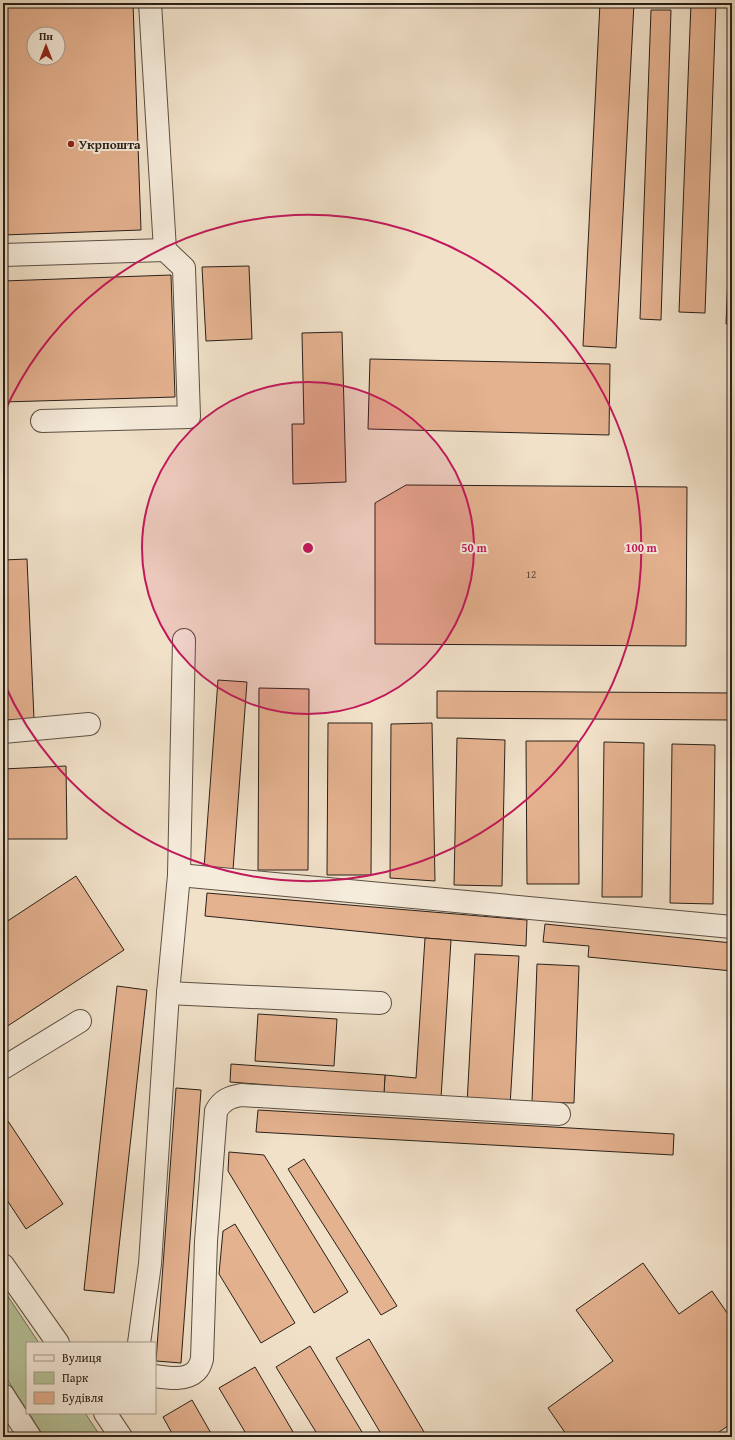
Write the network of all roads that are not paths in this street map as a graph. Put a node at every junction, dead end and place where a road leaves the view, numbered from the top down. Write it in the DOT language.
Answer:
graph roads {
  1 [pos="150,3"];
  2 [pos="165,250"];
  3 [pos="3,255"];
  4 [pos="42,421"];
  5 [pos="184,640"];
  6 [pos="89,724"];
  7 [pos="3,732"];
  8 [pos="179,875"];
  9 [pos="732,927"];
  10 [pos="168,993"];
  11 [pos="380,1003"];
  12 [pos="80,1021"];
  13 [pos="3,1068"];
  14 [pos="559,1114"];
  15 [pos="3,1265"];
  16 [pos="57,1342"];
  17 [pos="139,1342"];
  18 [pos="156,1376"];
  19 [pos="3,1395"];
  20 [pos="106,1414"];
  21 [pos="30,1437"];
  22 [pos="121,1437"];
  1 -- 2 [label="street"];
  2 -- 3 [label="street"];
  2 -- 4 [label="street"];
  5 -- 8 [label="street"];
  6 -- 7 [label="street"];
  8 -- 9 [label="street"];
  8 -- 10 [label="street"];
  10 -- 11 [label="street"];
  10 -- 17 [label="street"];
  12 -- 13 [label="street"];
  14 -- 18 [label="street"];
  15 -- 16 [label="street"];
  19 -- 21 [label="street"];
  20 -- 22 [label="street"];
}
